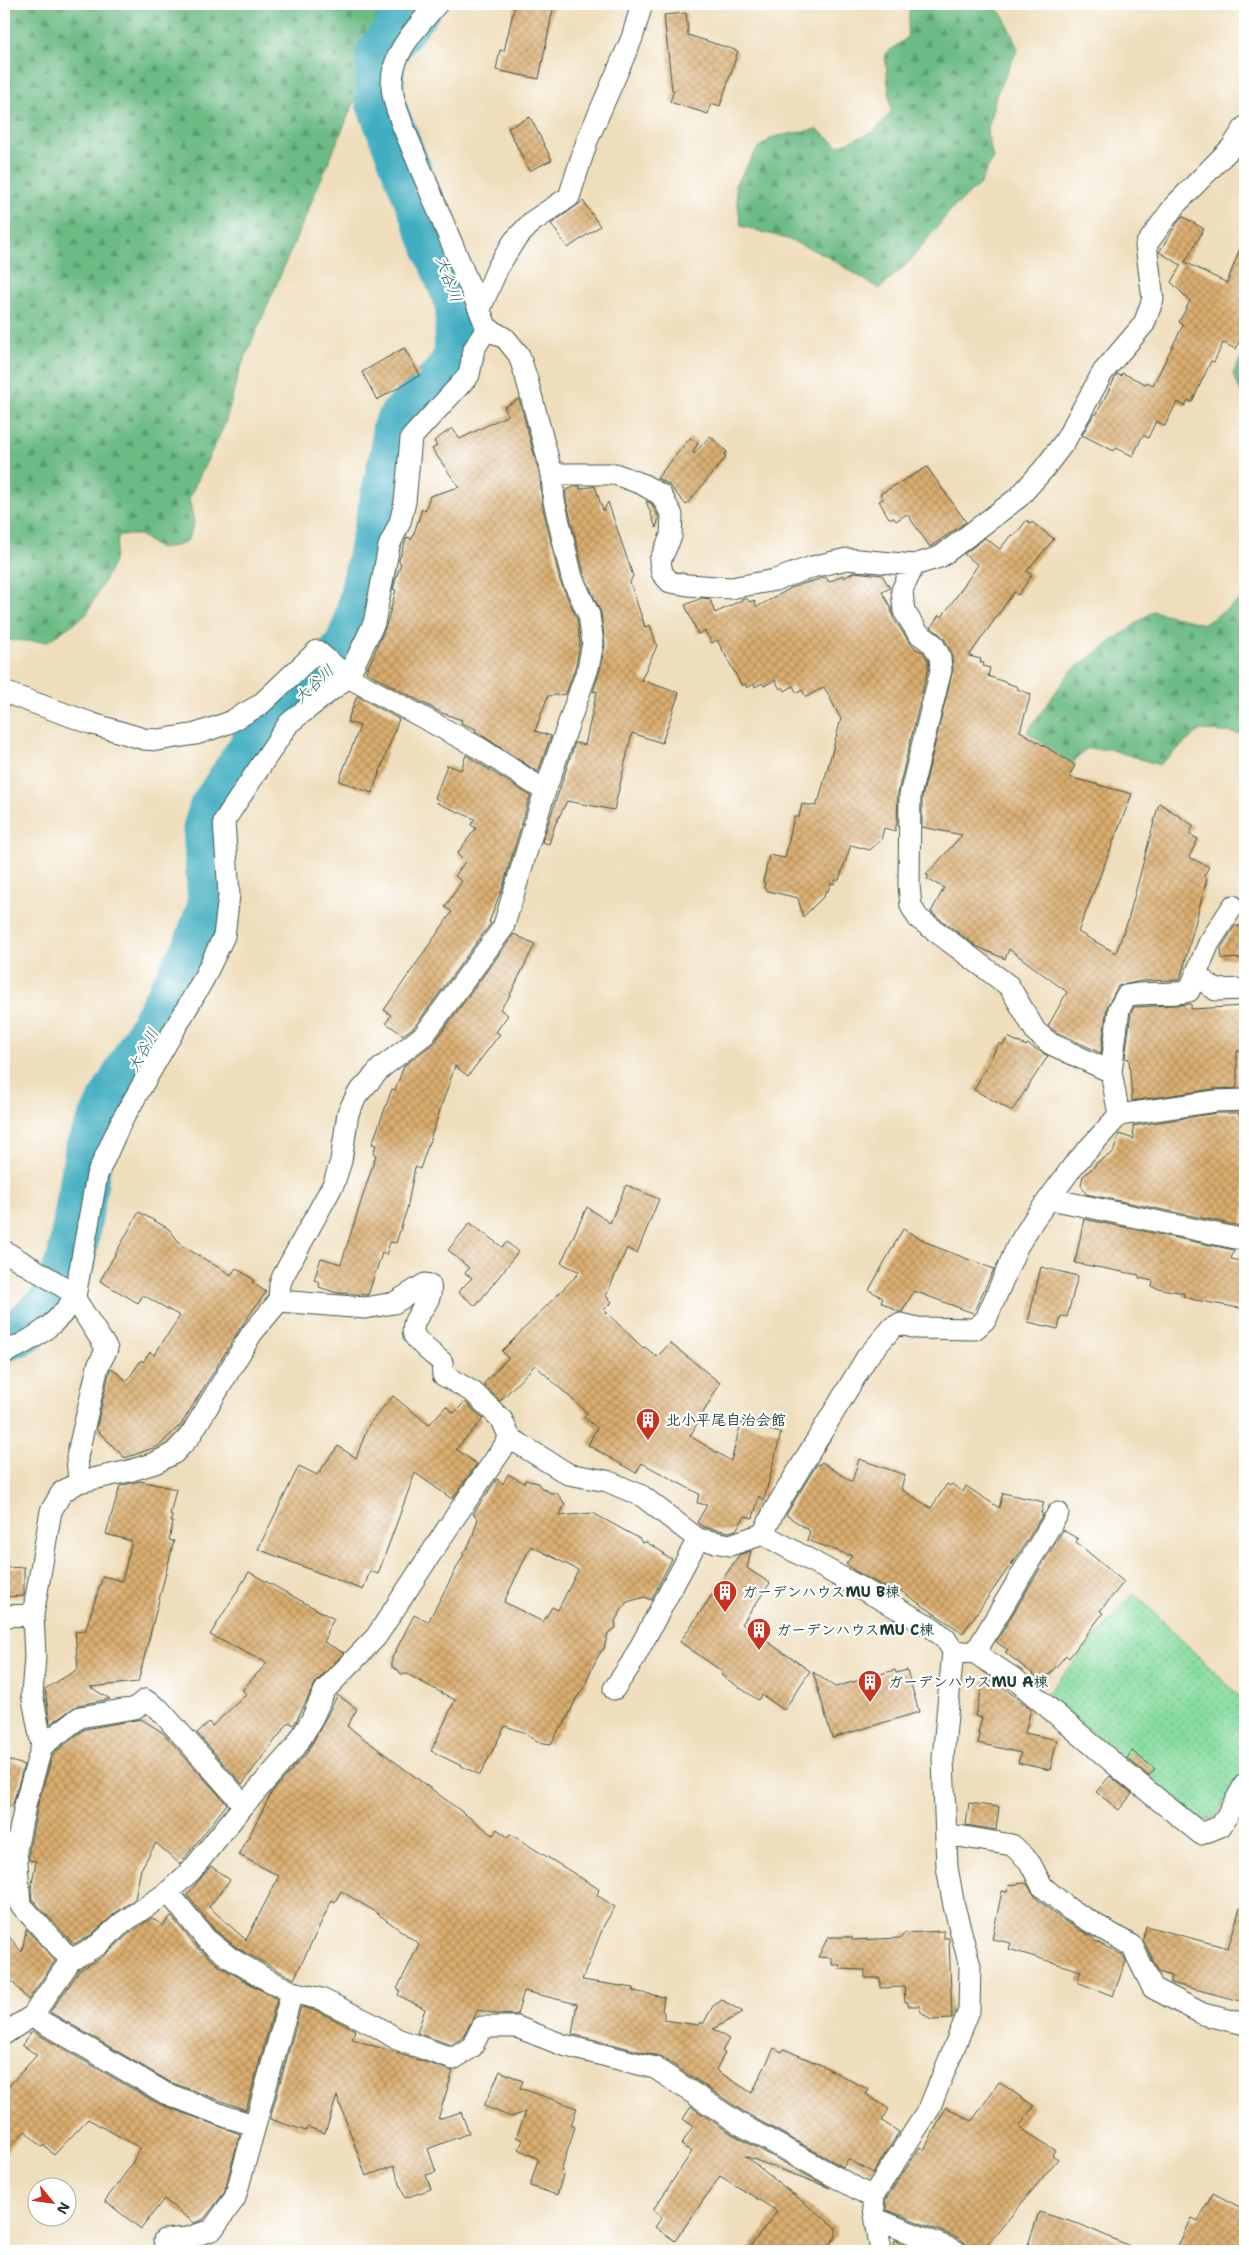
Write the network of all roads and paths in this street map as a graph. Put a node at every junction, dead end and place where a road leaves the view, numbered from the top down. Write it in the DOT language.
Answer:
graph roads {
  1 [pos="437,4"];
  2 [pos="642,4"];
  3 [pos="1245,127"];
  4 [pos="484,318"];
  5 [pos="552,474"];
  6 [pos="914,564"];
  7 [pos="345,675"];
  8 [pos="4,692"];
  9 [pos="545,791"];
  10 [pos="1233,906"];
  11 [pos="1196,975"];
  12 [pos="1245,988"];
  13 [pos="1111,1072"];
  14 [pos="1245,1100"];
  15 [pos="1119,1115"];
  16 [pos="1051,1199"];
  17 [pos="1245,1240"];
  18 [pos="4,1251"];
  19 [pos="73,1294"];
  20 [pos="279,1300"];
  21 [pos="4,1353"];
  22 [pos="510,1438"];
  23 [pos="79,1482"];
  24 [pos="1058,1512"];
  25 [pos="763,1534"];
  26 [pos="698,1539"];
  27 [pos="33,1615"];
  28 [pos="4,1616"];
  29 [pos="953,1651"];
  30 [pos="975,1652"];
  31 [pos="614,1689"];
  32 [pos="42,1746"];
  33 [pos="1245,1784"];
  34 [pos="244,1805"];
  35 [pos="946,1834"];
  36 [pos="168,1892"];
  37 [pos="71,1960"];
  38 [pos="292,1992"];
  39 [pos="32,2016"];
  40 [pos="1245,2024"];
  41 [pos="4,2034"];
  42 [pos="254,2125"];
  43 [pos="872,2197"];
  44 [pos="876,2219"];
  45 [pos="164,2240"];
  46 [pos="881,2251"];
  47 [pos="956,2251"];
  1 -- 4 [label="street"];
  2 -- 4 [label="street"];
  3 -- 6 [label="street"];
  4 -- 5 [label="street"];
  4 -- 7 [label="street"];
  5 -- 6 [label="street"];
  5 -- 9 [label="street"];
  6 -- 13 [label="street"];
  7 -- 8 [label="street"];
  7 -- 9 [label="street"];
  7 -- 19 [label="street"];
  9 -- 20 [label="street"];
  10 -- 11 [label="street"];
  11 -- 12 [label="street"];
  11 -- 13 [label="street"];
  13 -- 15 [label="street"];
  14 -- 15 [label="street"];
  15 -- 16 [label="street"];
  16 -- 17 [label="street"];
  16 -- 25 [label="street"];
  18 -- 19 [label="street"];
  19 -- 21 [label="street"];
  19 -- 23 [label="street"];
  20 -- 22 [label="street"];
  20 -- 23 [label="street"];
  22 -- 26 [label="street"];
  22 -- 34 [label="street"];
  23 -- 27 [label="street"];
  24 -- 30 [label="street"];
  25 -- 26 [label="street"];
  25 -- 29 [label="street"];
  26 -- 31 [label="street"];
  27 -- 28 [label="street"];
  27 -- 32 [label="street"];
  29 -- 30 [label="street"];
  29 -- 35 [label="street"];
  30 -- 33 [label="street"];
  32 -- 34 [label="street"];
  32 -- 37 [label="street"];
  34 -- 36 [label="street"];
  35 -- 40 [label="street"];
  35 -- 43 [label="street"];
  36 -- 37 [label="street"];
  36 -- 38 [label="street"];
  37 -- 39 [label="street"];
  38 -- 42 [label="street"];
  38 -- 43 [label="street"];
  39 -- 41 [label="street"];
  39 -- 42 [label="street"];
  42 -- 45 [label="street"];
  43 -- 44 [label="street"];
  44 -- 46 [label="street"];
  44 -- 47 [label="street"];
}
